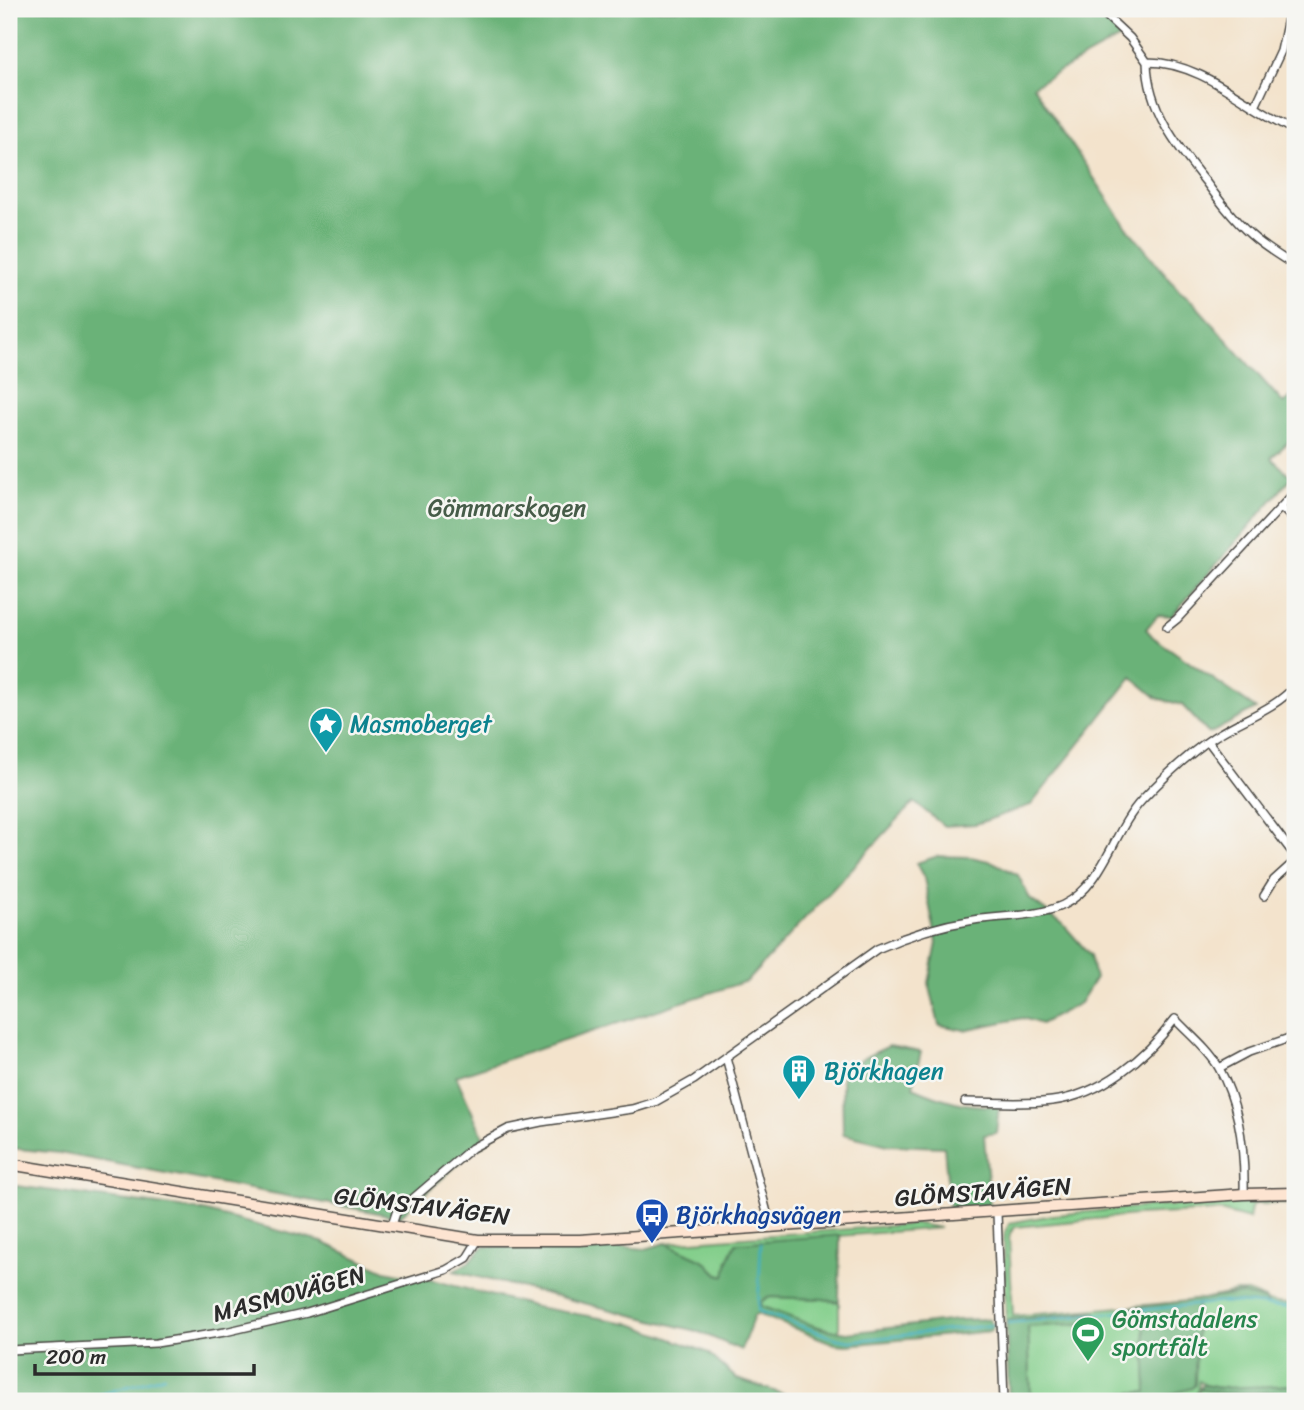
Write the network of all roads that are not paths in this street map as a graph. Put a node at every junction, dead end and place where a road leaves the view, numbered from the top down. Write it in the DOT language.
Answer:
graph roads {
  1 [pos="1099,9"];
  2 [pos="1290,9"];
  3 [pos="1147,62"];
  4 [pos="1255,107"];
  5 [pos="1295,130"];
  6 [pos="1295,266"];
  7 [pos="1295,492"];
  8 [pos="1281,507"];
  9 [pos="1295,521"];
  10 [pos="1167,627"];
  11 [pos="1295,686"];
  12 [pos="1208,741"];
  13 [pos="1295,856"];
  14 [pos="1295,862"];
  15 [pos="1264,896"];
  16 [pos="1295,1036"];
  17 [pos="726,1057"];
  18 [pos="1219,1068"];
  19 [pos="965,1102"];
  20 [pos="9,1164"];
  21 [pos="1295,1193"];
  22 [pos="1244,1194"];
  23 [pos="997,1213"];
  24 [pos="392,1226"];
  25 [pos="771,1228"];
  26 [pos="478,1240"];
  27 [pos="9,1350"];
  28 [pos="1004,1401"];
  1 -- 3 [label="street"];
  2 -- 4 [label="street"];
  3 -- 4 [label="street"];
  3 -- 6 [label="street"];
  4 -- 5 [label="street"];
  7 -- 8 [label="street"];
  8 -- 9 [label="street"];
  8 -- 10 [label="street"];
  11 -- 12 [label="street"];
  12 -- 13 [label="street"];
  12 -- 17 [label="street"];
  14 -- 15 [label="street"];
  16 -- 18 [label="street"];
  17 -- 24 [label="street"];
  17 -- 25 [label="street"];
  18 -- 19 [label="street"];
  18 -- 22 [label="street"];
  20 -- 24 [label="main road, GLÖMSTAVÄGEN"];
  21 -- 22 [label="main road, GLÖMSTAVÄGEN"];
  22 -- 23 [label="main road, GLÖMSTAVÄGEN"];
  23 -- 25 [label="main road, GLÖMSTAVÄGEN"];
  23 -- 28 [label="street"];
  24 -- 26 [label="main road, GLÖMSTAVÄGEN"];
  25 -- 26 [label="main road, GLÖMSTAVÄGEN"];
  26 -- 27 [label="street, MASMOVÄGEN"];
}
